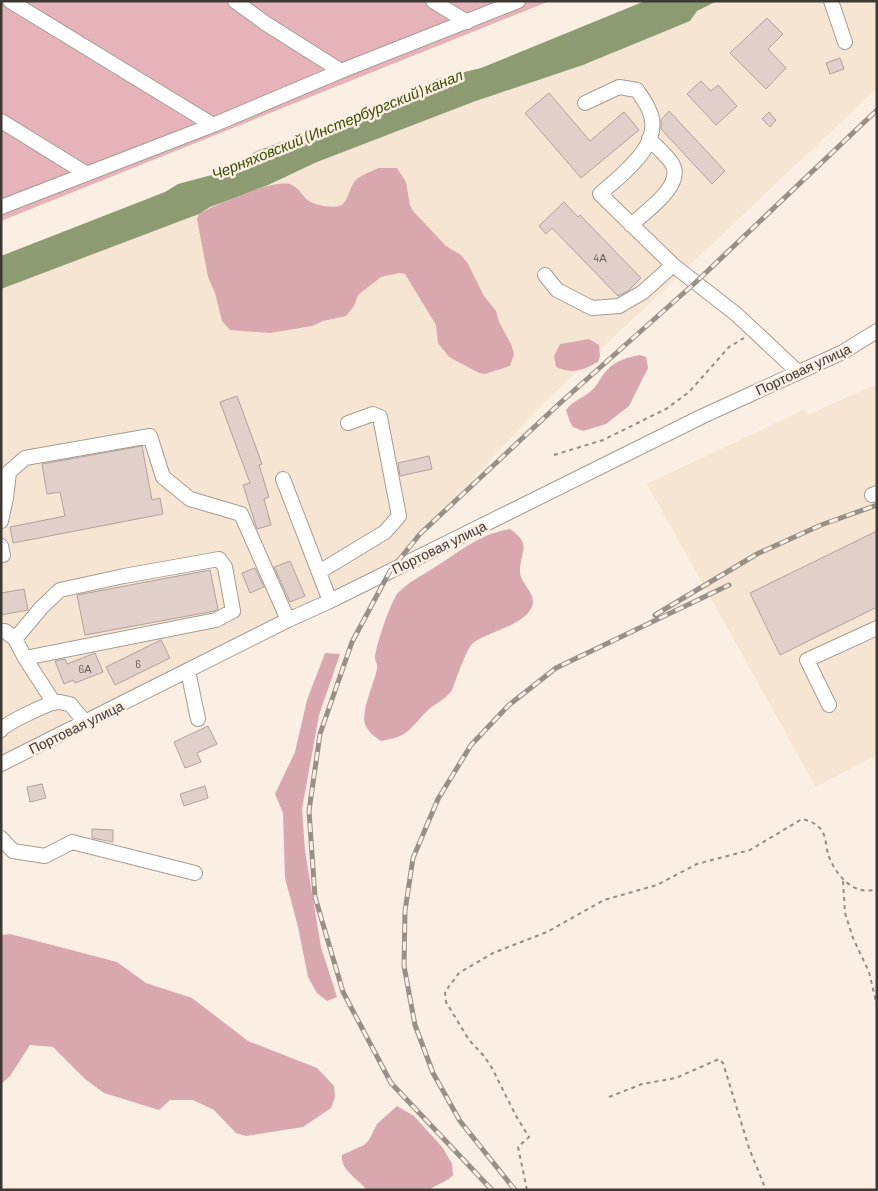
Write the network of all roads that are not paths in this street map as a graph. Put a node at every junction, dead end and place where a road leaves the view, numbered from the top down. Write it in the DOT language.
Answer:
graph roads {
  1 [pos="10,1"];
  2 [pos="236,1"];
  3 [pos="433,1"];
  4 [pos="518,1"];
  5 [pos="831,1"];
  6 [pos="467,22"];
  7 [pos="845,42"];
  8 [pos="340,71"];
  9 [pos="585,103"];
  10 [pos="1,121"];
  11 [pos="213,125"];
  12 [pos="649,139"];
  13 [pos="87,174"];
  14 [pos="1,207"];
  15 [pos="631,225"];
  16 [pos="673,265"];
  17 [pos="545,275"];
  18 [pos="877,331"];
  19 [pos="798,372"];
  20 [pos="348,423"];
  21 [pos="283,479"];
  22 [pos="1,521"];
  23 [pos="1,546"];
  24 [pos="1,555"];
  25 [pos="319,572"];
  26 [pos="330,601"];
  27 [pos="288,620"];
  28 [pos="877,628"];
  29 [pos="1,632"];
  30 [pos="15,639"];
  31 [pos="24,658"];
  32 [pos="188,671"];
  33 [pos="54,703"];
  34 [pos="828,705"];
  35 [pos="198,719"];
  36 [pos="85,722"];
  37 [pos="1,730"];
  38 [pos="1,764"];
  39 [pos="1,838"];
  40 [pos="195,873"];
  1 -- 11 [label="street"];
  2 -- 8 [label="street"];
  3 -- 6 [label="street"];
  4 -- 6 [label="street"];
  5 -- 7 [label="street"];
  6 -- 8 [label="street"];
  8 -- 11 [label="street"];
  9 -- 12 [label="street"];
  10 -- 13 [label="street"];
  11 -- 13 [label="street"];
  12 -- 15 [label="street"];
  12 -- 15 [label="street"];
  13 -- 14 [label="street"];
  15 -- 16 [label="street"];
  16 -- 17 [label="street"];
  16 -- 19 [label="street"];
  18 -- 19 [label="street, Портовая улица"];
  19 -- 26 [label="street, Портовая улица"];
  20 -- 25 [label="street"];
  21 -- 25 [label="street"];
  22 -- 27 [label="street"];
  23 -- 24 [label="street"];
  25 -- 26 [label="street"];
  26 -- 27 [label="street, Портовая улица"];
  27 -- 32 [label="street, Портовая улица"];
  28 -- 34 [label="street"];
  29 -- 30 [label="street"];
  30 -- 31 [label="street"];
  30 -- 31 [label="street"];
  31 -- 33 [label="street"];
  32 -- 35 [label="street"];
  32 -- 36 [label="street, Портовая улица"];
  33 -- 36 [label="street"];
  33 -- 37 [label="street"];
  36 -- 38 [label="street, Портовая улица"];
  39 -- 40 [label="street"];
}
